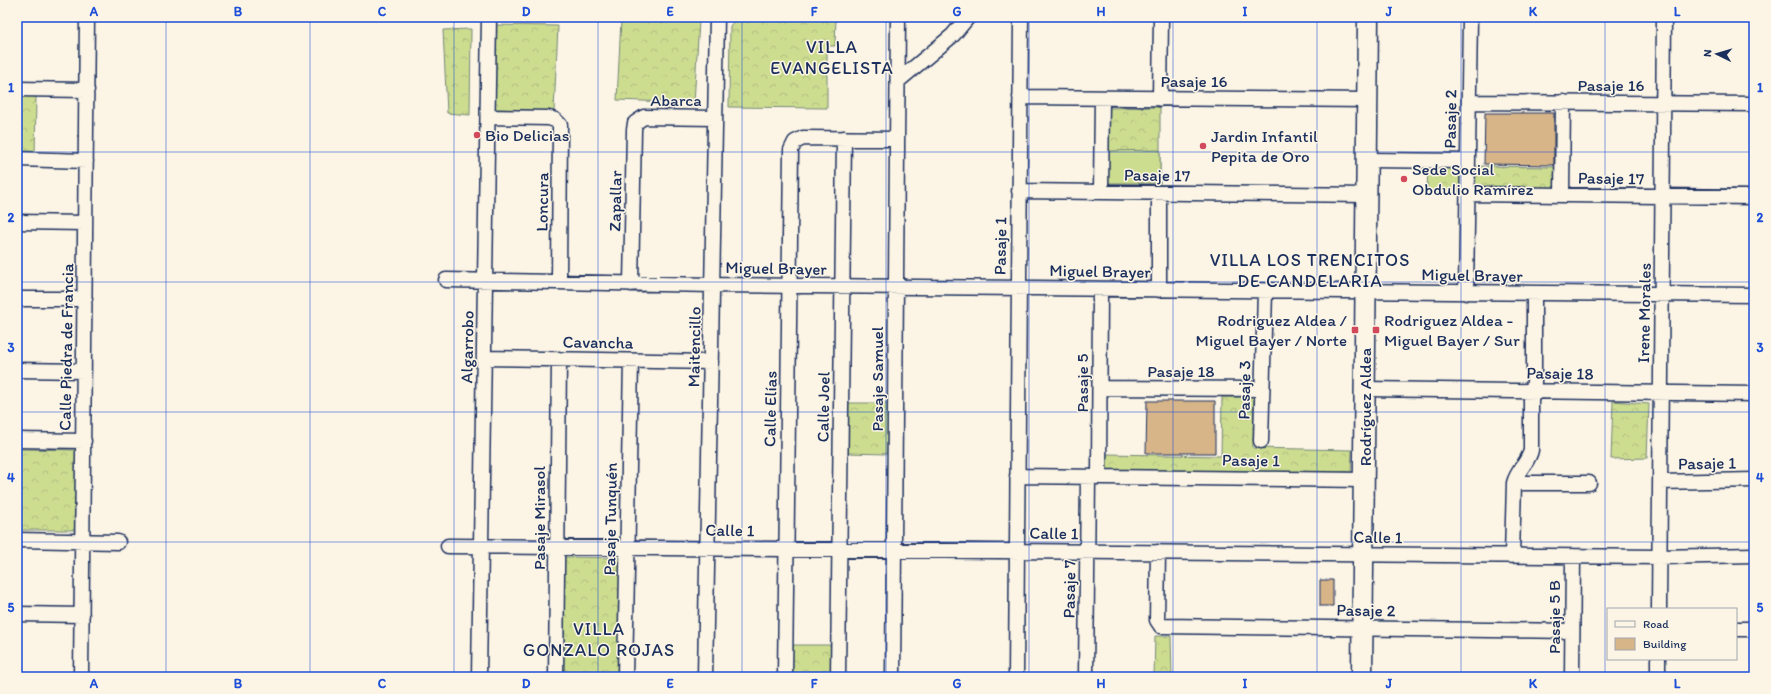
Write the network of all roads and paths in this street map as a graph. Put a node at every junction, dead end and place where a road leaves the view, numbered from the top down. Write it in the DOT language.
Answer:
graph roads {
  1 [pos="88,17"];
  2 [pos="489,17"];
  3 [pos="717,17"];
  4 [pos="898,17"];
  5 [pos="968,17"];
  6 [pos="1021,17"];
  7 [pos="1161,17"];
  8 [pos="1368,17"];
  9 [pos="1470,17"];
  10 [pos="1664,17"];
  11 [pos="898,81"];
  12 [pos="17,89"];
  13 [pos="87,90"];
  14 [pos="1020,97"];
  15 [pos="1102,98"];
  16 [pos="1160,99"];
  17 [pos="1367,100"];
  18 [pos="1468,102"];
  19 [pos="1563,102"];
  20 [pos="1663,103"];
  21 [pos="1754,104"];
  22 [pos="488,117"];
  23 [pos="715,118"];
  24 [pos="637,120"];
  25 [pos="844,138"];
  26 [pos="897,139"];
  27 [pos="17,159"];
  28 [pos="1366,160"];
  29 [pos="86,161"];
  30 [pos="1468,161"];
  31 [pos="1019,191"];
  32 [pos="1101,192"];
  33 [pos="1159,193"];
  34 [pos="1467,194"];
  35 [pos="1366,195"];
  36 [pos="1562,195"];
  37 [pos="1662,196"];
  38 [pos="1754,197"];
  39 [pos="17,222"];
  40 [pos="85,223"];
  41 [pos="446,280"];
  42 [pos="486,281"];
  43 [pos="558,282"];
  44 [pos="632,284"];
  45 [pos="713,285"];
  46 [pos="789,286"];
  47 [pos="842,286"];
  48 [pos="896,287"];
  49 [pos="1018,288"];
  50 [pos="1100,289"];
  51 [pos="1159,290"];
  52 [pos="1264,291"];
  53 [pos="1366,292"];
  54 [pos="1466,292"];
  55 [pos="1534,293"];
  56 [pos="1662,294"];
  57 [pos="1754,295"];
  58 [pos="17,299"];
  59 [pos="85,299"];
  60 [pos="484,358"];
  61 [pos="558,359"];
  62 [pos="631,361"];
  63 [pos="711,362"];
  64 [pos="17,370"];
  65 [pos="84,371"];
  66 [pos="1100,388"];
  67 [pos="1365,389"];
  68 [pos="1262,390"];
  69 [pos="1533,391"];
  70 [pos="1661,393"];
  71 [pos="1754,394"];
  72 [pos="17,440"];
  73 [pos="84,441"];
  74 [pos="1261,441"];
  75 [pos="1017,476"];
  76 [pos="1094,477"];
  77 [pos="1364,480"];
  78 [pos="1754,480"];
  79 [pos="1660,482"];
  80 [pos="1514,483"];
  81 [pos="1589,483"];
  82 [pos="17,540"];
  83 [pos="82,541"];
  84 [pos="118,542"];
  85 [pos="448,546"];
  86 [pos="482,546"];
  87 [pos="557,547"];
  88 [pos="628,547"];
  89 [pos="708,548"];
  90 [pos="786,549"];
  91 [pos="840,549"];
  92 [pos="894,550"];
  93 [pos="1016,551"];
  94 [pos="1087,552"];
  95 [pos="1158,552"];
  96 [pos="1364,554"];
  97 [pos="1754,555"];
  98 [pos="1512,556"];
  99 [pos="1573,556"];
  100 [pos="1659,557"];
  101 [pos="1659,608"];
  102 [pos="17,614"];
  103 [pos="82,615"];
  104 [pos="1363,628"];
  105 [pos="1737,629"];
  106 [pos="1754,629"];
  107 [pos="1572,630"];
  108 [pos="1658,660"];
  109 [pos="81,677"];
  110 [pos="479,677"];
  111 [pos="556,677"];
  112 [pos="625,677"];
  113 [pos="705,677"];
  114 [pos="785,677"];
  115 [pos="838,677"];
  116 [pos="893,677"];
  117 [pos="1016,677"];
  118 [pos="1086,677"];
  119 [pos="1362,677"];
  120 [pos="1572,677"];
  121 [pos="1658,677"];
  1 -- 13 [label="street, Calle Piedra de Francia"];
  2 -- 22 [label="street, Algarrobo"];
  3 -- 23 [label="street, Maitencillo"];
  4 -- 11 [label="street, Pasaje Samuel"];
  5 -- 11 [label="street"];
  6 -- 14 [label="street, Pasaje 1"];
  7 -- 16 [label="street"];
  8 -- 17 [label="main road, Rodríguez Aldea"];
  9 -- 18 [label="street, Pasaje 2"];
  10 -- 20 [label="street, Irene Morales"];
  11 -- 26 [label="street, Pasaje Samuel"];
  12 -- 13 [label="street"];
  13 -- 29 [label="street, Calle Piedra de Francia"];
  14 -- 15 [label="street, Pasaje 16"];
  14 -- 31 [label="street, Pasaje 1"];
  15 -- 16 [label="street, Pasaje 16"];
  15 -- 32 [label="street"];
  16 -- 17 [label="street, Pasaje 16"];
  17 -- 28 [label="main road, Rodríguez Aldea"];
  18 -- 19 [label="street, Pasaje 16"];
  18 -- 30 [label="street, Pasaje 2"];
  19 -- 20 [label="street, Pasaje 16"];
  19 -- 36 [label="street"];
  20 -- 21 [label="street, Pasaje 16"];
  20 -- 37 [label="street, Irene Morales"];
  22 -- 42 [label="street, Algarrobo"];
  22 -- 43 [label="street, Loncura"];
  23 -- 24 [label="street, Abarca"];
  23 -- 45 [label="street, Maitencillo"];
  24 -- 44 [label="street, Zapallar"];
  25 -- 26 [label="street"];
  25 -- 46 [label="street, Calle Elías"];
  25 -- 47 [label="street, Calle Joel"];
  26 -- 48 [label="street, Pasaje Samuel"];
  27 -- 29 [label="street"];
  28 -- 30 [label="street"];
  28 -- 35 [label="main road, Rodríguez Aldea"];
  29 -- 40 [label="street, Calle Piedra de Francia"];
  30 -- 34 [label="street, Pasaje 2"];
  31 -- 32 [label="street, Pasaje 17"];
  31 -- 49 [label="street, Pasaje 1"];
  32 -- 33 [label="street, Pasaje 17"];
  33 -- 35 [label="street, Pasaje 17"];
  33 -- 51 [label="street"];
  34 -- 36 [label="street, Pasaje 17"];
  34 -- 54 [label="street, Pasaje 2"];
  35 -- 53 [label="main road, Rodríguez Aldea"];
  36 -- 37 [label="street, Pasaje 17"];
  37 -- 38 [label="street, Pasaje 17"];
  37 -- 56 [label="street, Irene Morales"];
  39 -- 40 [label="street"];
  40 -- 59 [label="street, Calle Piedra de Francia"];
  41 -- 42 [label="street, Miguel Brayer"];
  42 -- 43 [label="street, Miguel Brayer"];
  42 -- 60 [label="street, Algarrobo"];
  43 -- 44 [label="street, Miguel Brayer"];
  44 -- 45 [label="street, Miguel Brayer"];
  45 -- 46 [label="street, Miguel Brayer"];
  45 -- 63 [label="street, Maitencillo"];
  46 -- 47 [label="street, Miguel Brayer"];
  46 -- 90 [label="street, Calle Elías"];
  47 -- 48 [label="street, Miguel Brayer"];
  47 -- 91 [label="street, Calle Joel"];
  48 -- 49 [label="street, Miguel Brayer"];
  48 -- 92 [label="street, Pasaje Samuel"];
  49 -- 50 [label="street, Miguel Brayer"];
  49 -- 75 [label="street, Pasaje 1"];
  50 -- 51 [label="street, Miguel Brayer"];
  50 -- 66 [label="street, Pasaje 5"];
  51 -- 52 [label="street, Miguel Brayer"];
  52 -- 53 [label="street, Miguel Brayer"];
  52 -- 68 [label="street, Pasaje 3"];
  53 -- 54 [label="street, Miguel Brayer"];
  53 -- 67 [label="main road, Rodríguez Aldea"];
  54 -- 55 [label="street, Miguel Brayer"];
  55 -- 56 [label="street, Miguel Brayer"];
  55 -- 69 [label="street"];
  56 -- 57 [label="street, Miguel Brayer"];
  56 -- 70 [label="street, Irene Morales"];
  58 -- 59 [label="street"];
  59 -- 65 [label="street, Calle Piedra de Francia"];
  60 -- 61 [label="street, Cavancha"];
  60 -- 86 [label="street, Algarrobo"];
  61 -- 62 [label="street, Cavancha"];
  61 -- 87 [label="street, Pasaje Mirasol"];
  62 -- 63 [label="street, Cavancha"];
  62 -- 88 [label="street, Pasaje Tunquén"];
  63 -- 89 [label="street, Maitencillo"];
  64 -- 65 [label="street"];
  65 -- 73 [label="street, Calle Piedra de Francia"];
  66 -- 68 [label="street, Pasaje 18"];
  66 -- 76 [label="street, Pasaje 5"];
  67 -- 69 [label="street, Pasaje 18"];
  67 -- 77 [label="main road, Rodríguez Aldea"];
  68 -- 74 [label="street, Pasaje 3"];
  69 -- 70 [label="street, Pasaje 18"];
  69 -- 80 [label="street"];
  70 -- 71 [label="street, Pasaje 18"];
  70 -- 79 [label="street, Irene Morales"];
  72 -- 73 [label="street"];
  73 -- 83 [label="street, Calle Piedra de Francia"];
  75 -- 76 [label="street, Pasaje 1"];
  75 -- 93 [label="street, Pasaje 1"];
  76 -- 77 [label="street, Pasaje 1"];
  76 -- 94 [label="street, Pasaje 7"];
  77 -- 96 [label="main road, Rodríguez Aldea"];
  78 -- 79 [label="street, Pasaje 1"];
  79 -- 100 [label="street, Irene Morales"];
  80 -- 81 [label="street"];
  80 -- 98 [label="street"];
  82 -- 83 [label="street"];
  83 -- 84 [label="street"];
  83 -- 103 [label="street, Calle Piedra de Francia"];
  85 -- 86 [label="street, Calle 1"];
  86 -- 87 [label="street, Calle 1"];
  86 -- 110 [label="street, Algarrobo"];
  87 -- 88 [label="street, Calle 1"];
  87 -- 111 [label="street, Pasaje Mirasol"];
  88 -- 89 [label="street, Calle 1"];
  88 -- 112 [label="street, Pasaje Tunquén"];
  89 -- 90 [label="street, Calle 1"];
  89 -- 113 [label="street, Maitencillo"];
  90 -- 91 [label="street, Calle 1"];
  90 -- 114 [label="street, Calle Elías"];
  91 -- 92 [label="street, Calle 1"];
  91 -- 115 [label="street, Calle Joel"];
  92 -- 93 [label="street, Calle 1"];
  92 -- 116 [label="street, Pasaje Samuel"];
  93 -- 94 [label="street, Calle 1"];
  93 -- 117 [label="street, Pasaje 1"];
  94 -- 95 [label="street, Calle 1"];
  94 -- 118 [label="street, Pasaje 7"];
  95 -- 96 [label="street, Calle 1"];
  95 -- 104 [label="street, Pasaje 2"];
  96 -- 98 [label="street, Calle 1"];
  96 -- 104 [label="main road, Rodríguez Aldea"];
  97 -- 100 [label="street, Calle 1"];
  98 -- 99 [label="street, Calle 1"];
  99 -- 100 [label="street, Calle 1"];
  99 -- 107 [label="street, Pasaje 5 B"];
  100 -- 101 [label="street, Irene Morales"];
  102 -- 103 [label="street"];
  103 -- 109 [label="street, Calle Piedra de Francia"];
  104 -- 107 [label="street, Pasaje 2"];
  104 -- 119 [label="main road, Rodríguez Aldea"];
  105 -- 106 [label="street"];
  107 -- 120 [label="street, Pasaje 5 B"];
  108 -- 121 [label="street"];
}
